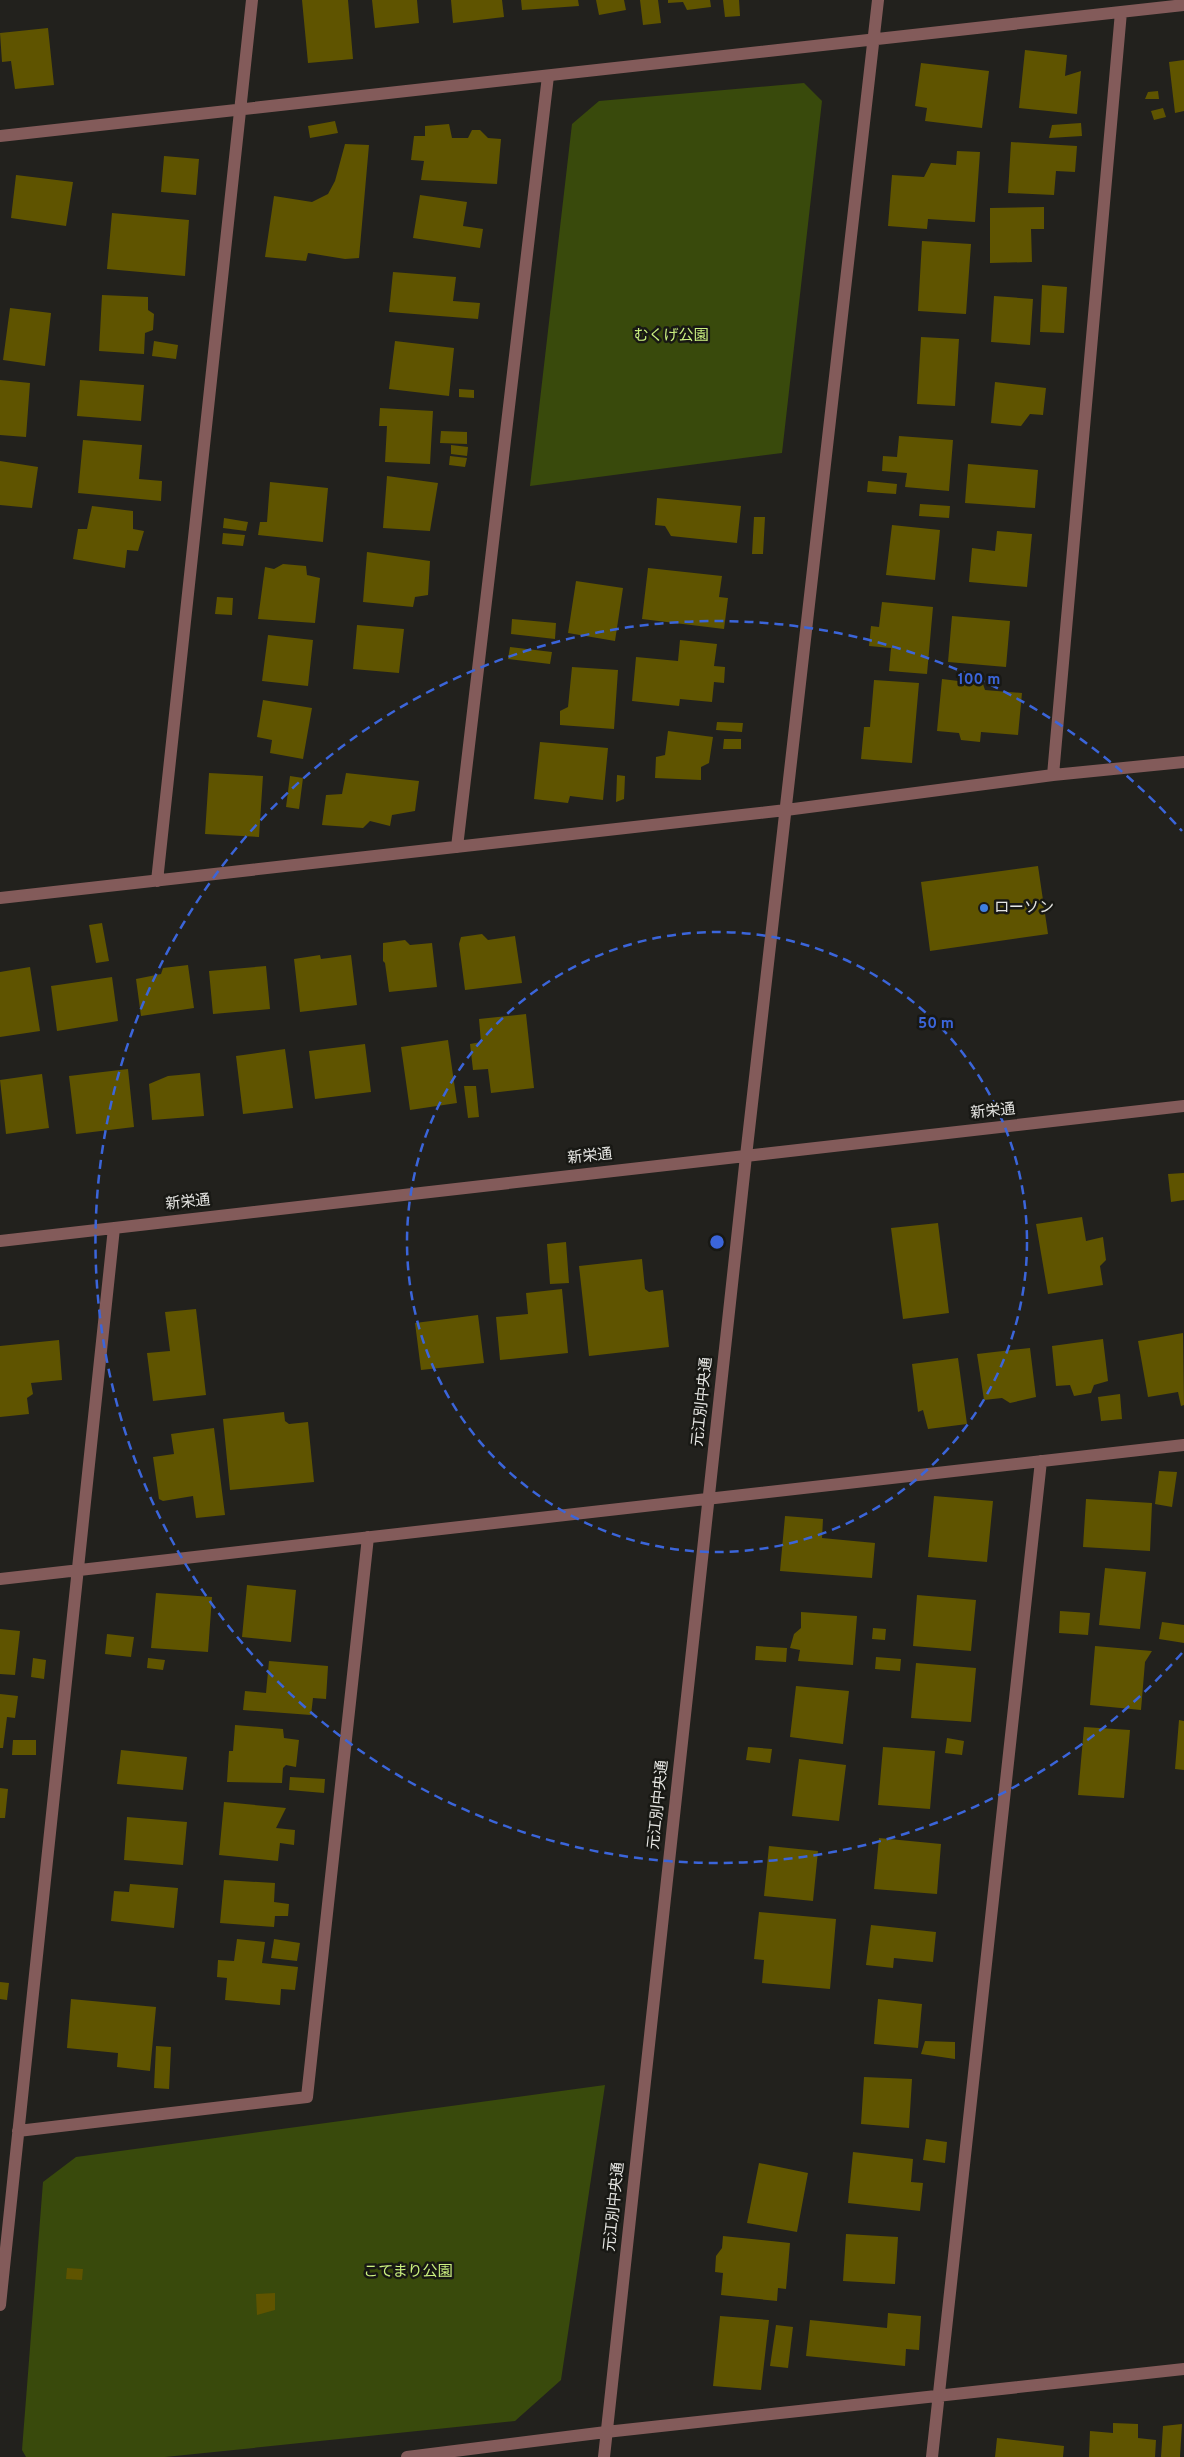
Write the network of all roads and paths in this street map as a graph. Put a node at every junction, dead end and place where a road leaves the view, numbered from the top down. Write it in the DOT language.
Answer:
graph roads {
  1 [pos="252,0"];
  2 [pos="878,0"];
  3 [pos="1184,5"];
  4 [pos="1121,12"];
  5 [pos="873,40"];
  6 [pos="548,76"];
  7 [pos="240,109"];
  8 [pos="0,136"];
  9 [pos="1184,762"];
  10 [pos="1054,775"];
  11 [pos="786,810"];
  12 [pos="457,847"];
  13 [pos="157,881"];
  14 [pos="0,898"];
  15 [pos="1184,1106"];
  16 [pos="746,1156"];
  17 [pos="114,1228"];
  18 [pos="0,1241"];
  19 [pos="1184,1445"];
  20 [pos="1041,1461"];
  21 [pos="709,1499"];
  22 [pos="368,1537"];
  23 [pos="76,1571"];
  24 [pos="0,1579"];
  25 [pos="18,2130"];
  26 [pos="0,2305"];
  27 [pos="1184,2369"];
  28 [pos="938,2396"];
  29 [pos="606,2432"];
  30 [pos="407,2457"];
  31 [pos="604,2457"];
  32 [pos="932,2457"];
  1 -- 7 [label="street"];
  2 -- 5 [label="street, 元江別中央通"];
  3 -- 4 [label="street"];
  4 -- 5 [label="street"];
  4 -- 10 [label="street"];
  5 -- 6 [label="street"];
  5 -- 11 [label="street, 元江別中央通"];
  6 -- 7 [label="street"];
  6 -- 12 [label="street"];
  7 -- 8 [label="street"];
  7 -- 13 [label="street"];
  9 -- 10 [label="street"];
  10 -- 11 [label="street"];
  11 -- 12 [label="street"];
  11 -- 16 [label="street, 元江別中央通"];
  12 -- 13 [label="street"];
  13 -- 14 [label="street"];
  15 -- 16 [label="street, 新栄通"];
  16 -- 17 [label="street, 新栄通"];
  16 -- 21 [label="street, 元江別中央通"];
  17 -- 18 [label="street, 新栄通"];
  17 -- 23 [label="street"];
  19 -- 20 [label="street"];
  20 -- 21 [label="street"];
  20 -- 28 [label="street"];
  21 -- 22 [label="street"];
  21 -- 29 [label="street, 元江別中央通"];
  22 -- 23 [label="street"];
  22 -- 25 [label="street"];
  23 -- 24 [label="street"];
  23 -- 25 [label="street"];
  25 -- 26 [label="street"];
  27 -- 28 [label="street"];
  28 -- 29 [label="street"];
  28 -- 32 [label="street"];
  29 -- 30 [label="street"];
  29 -- 31 [label="street, 元江別中央通"];
}
